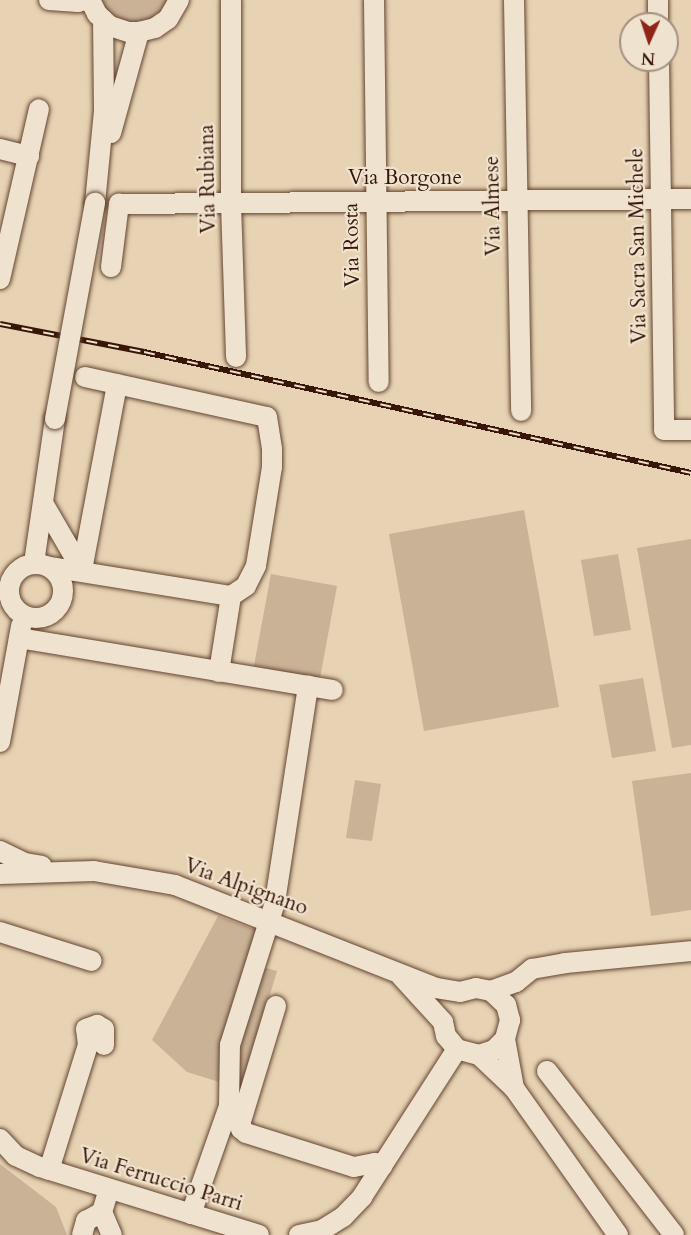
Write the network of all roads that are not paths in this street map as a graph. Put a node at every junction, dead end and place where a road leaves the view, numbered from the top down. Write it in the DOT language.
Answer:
graph roads {
  1 [pos="49,0"];
  2 [pos="84,0"];
  3 [pos="90,0"];
  4 [pos="179,0"];
  5 [pos="231,0"];
  6 [pos="374,0"];
  7 [pos="514,0"];
  8 [pos="103,20"];
  9 [pos="139,32"];
  10 [pos="659,72"];
  11 [pos="39,109"];
  12 [pos="0,149"];
  13 [pos="28,156"];
  14 [pos="661,200"];
  15 [pos="691,200"];
  16 [pos="516,201"];
  17 [pos="94,203"];
  18 [pos="375,203"];
  19 [pos="231,204"];
  20 [pos="111,267"];
  21 [pos="0,279"];
  22 [pos="236,357"];
  23 [pos="85,377"];
  24 [pos="379,382"];
  25 [pos="117,384"];
  26 [pos="521,411"];
  27 [pos="691,430"];
  28 [pos="43,503"];
  29 [pos="42,565"];
  30 [pos="82,570"];
  31 [pos="4,583"];
  32 [pos="231,596"];
  33 [pos="31,617"];
  34 [pos="19,638"];
  35 [pos="77,648"];
  36 [pos="219,672"];
  37 [pos="308,686"];
  38 [pos="333,690"];
  39 [pos="0,742"];
  40 [pos="0,851"];
  41 [pos="66,870"];
  42 [pos="0,874"];
  43 [pos="269,921"];
  44 [pos="3,931"];
  45 [pos="691,951"];
  46 [pos="92,961"];
  47 [pos="401,976"];
  48 [pos="516,982"];
  49 [pos="491,991"];
  50 [pos="460,992"];
  51 [pos="506,1005"];
  52 [pos="276,1006"];
  53 [pos="443,1022"];
  54 [pos="505,1039"];
  55 [pos="104,1045"];
  56 [pos="457,1049"];
  57 [pos="479,1055"];
  58 [pos="547,1071"];
  59 [pos="514,1088"];
  60 [pos="0,1139"];
  61 [pos="340,1152"];
  62 [pos="379,1165"];
  63 [pos="49,1170"];
  64 [pos="109,1189"];
  65 [pos="102,1212"];
  66 [pos="191,1214"];
  67 [pos="82,1235"];
  68 [pos="112,1235"];
  69 [pos="259,1235"];
  70 [pos="299,1235"];
  71 [pos="618,1235"];
  72 [pos="674,1235"];
  1 -- 2 [label="street"];
  3 -- 8 [label="street"];
  4 -- 9 [label="street"];
  5 -- 19 [label="street, Via Rubiana"];
  6 -- 18 [label="street, Via Rosta"];
  7 -- 16 [label="street, Via Almese"];
  8 -- 9 [label="street"];
  8 -- 17 [label="street"];
  9 -- 17 [label="street"];
  10 -- 14 [label="street, Via Sacra San Michele"];
  11 -- 13 [label="street"];
  12 -- 13 [label="street"];
  13 -- 21 [label="street"];
  14 -- 15 [label="street, Via Borgone"];
  14 -- 16 [label="street, Via Borgone"];
  14 -- 27 [label="street, Via Sacra San Michele"];
  16 -- 18 [label="street, Via Borgone"];
  16 -- 26 [label="street, Via Almese"];
  17 -- 28 [label="street, bridge"];
  18 -- 19 [label="street, Via Borgone"];
  18 -- 24 [label="street, Via Rosta"];
  19 -- 20 [label="street, Via Borgone"];
  19 -- 22 [label="street, Via Rubiana"];
  23 -- 25 [label="street"];
  25 -- 30 [label="street"];
  25 -- 32 [label="street"];
  28 -- 29 [label="street"];
  28 -- 30 [label="street"];
  29 -- 30 [label="street"];
  29 -- 31 [label="street"];
  29 -- 33 [label="street"];
  30 -- 32 [label="street"];
  31 -- 33 [label="street"];
  32 -- 36 [label="street"];
  33 -- 34 [label="street"];
  33 -- 35 [label="street"];
  34 -- 35 [label="street"];
  34 -- 39 [label="street"];
  35 -- 36 [label="street"];
  36 -- 37 [label="street"];
  37 -- 38 [label="street"];
  37 -- 43 [label="street"];
  40 -- 41 [label="street, Via Alpignano"];
  41 -- 42 [label="street, Via Alpignano"];
  41 -- 43 [label="street, Via Alpignano"];
  43 -- 47 [label="street, Via Alpignano"];
  43 -- 66 [label="street"];
  44 -- 46 [label="street"];
  45 -- 48 [label="street"];
  47 -- 50 [label="street, Via Alpignano"];
  47 -- 53 [label="street"];
  48 -- 49 [label="street"];
  48 -- 51 [label="street"];
  49 -- 50 [label="street"];
  49 -- 51 [label="street"];
  50 -- 53 [label="street"];
  51 -- 54 [label="street"];
  52 -- 62 [label="street"];
  53 -- 56 [label="street"];
  54 -- 57 [label="street"];
  54 -- 59 [label="street"];
  55 -- 63 [label="street, Via Ferruccio Parri"];
  56 -- 57 [label="street"];
  56 -- 62 [label="street"];
  57 -- 59 [label="street"];
  58 -- 72 [label="street"];
  59 -- 71 [label="street"];
  60 -- 63 [label="street, Via Ferruccio Parri"];
  61 -- 62 [label="street"];
  62 -- 70 [label="street"];
  63 -- 64 [label="street, Via Ferruccio Parri"];
  64 -- 65 [label="street"];
  64 -- 66 [label="street, Via Ferruccio Parri"];
  65 -- 67 [label="street"];
  65 -- 68 [label="street"];
  66 -- 69 [label="street, Via Ferruccio Parri"];
}
